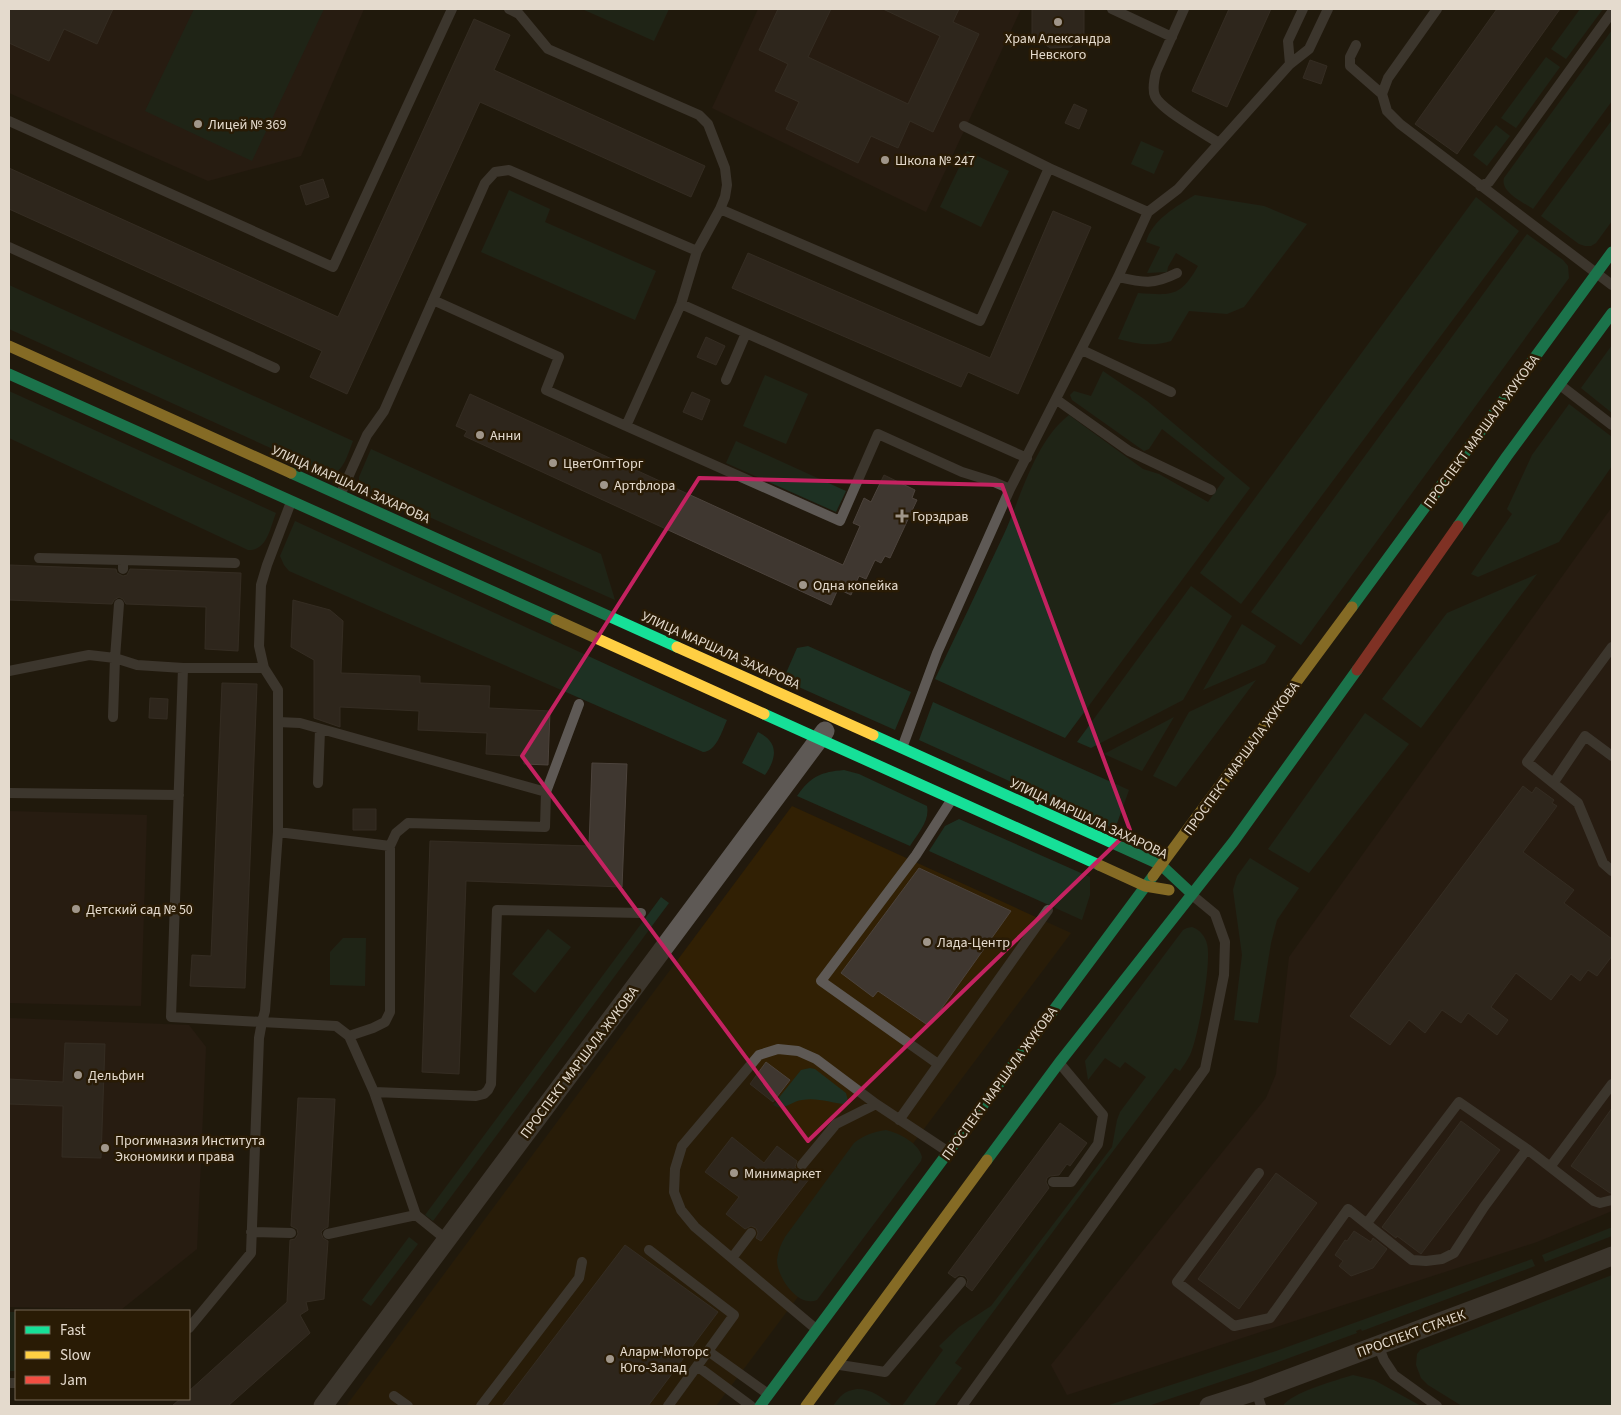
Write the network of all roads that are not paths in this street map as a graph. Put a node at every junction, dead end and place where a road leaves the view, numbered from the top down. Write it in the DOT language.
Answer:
graph roads {
  1 [pos="452,9"];
  2 [pos="509,9"];
  3 [pos="1112,9"];
  4 [pos="1184,9"];
  5 [pos="1303,9"];
  6 [pos="1328,9"];
  7 [pos="1437,9"];
  8 [pos="1612,12"];
  9 [pos="1172,37"];
  10 [pos="1356,45"];
  11 [pos="1290,64"];
  12 [pos="1382,94"];
  13 [pos="9,121"];
  14 [pos="964,126"];
  15 [pos="1218,143"];
  16 [pos="1049,168"];
  17 [pos="1480,186"];
  18 [pos="720,209"];
  19 [pos="1148,212"];
  20 [pos="9,247"];
  21 [pos="697,251"];
  22 [pos="1612,252"];
  23 [pos="1177,272"];
  24 [pos="1597,274"];
  25 [pos="1118,276"];
  26 [pos="1612,285"];
  27 [pos="433,300"];
  28 [pos="681,304"];
  29 [pos="1612,313"];
  30 [pos="746,333"];
  31 [pos="10,349"];
  32 [pos="1082,350"];
  33 [pos="275,368"];
  34 [pos="9,374"];
  35 [pos="726,380"];
  36 [pos="1560,384"];
  37 [pos="1171,392"];
  38 [pos="1056,400"];
  39 [pos="1612,425"];
  40 [pos="626,426"];
  41 [pos="1027,458"];
  42 [pos="1010,489"];
  43 [pos="296,490"];
  44 [pos="1211,490"];
  45 [pos="335,507"];
  46 [pos="39,558"];
  47 [pos="235,563"];
  48 [pos="119,604"];
  49 [pos="1612,646"];
  50 [pos="115,658"];
  51 [pos="184,668"];
  52 [pos="264,668"];
  53 [pos="9,671"];
  54 [pos="579,704"];
  55 [pos="113,717"];
  56 [pos="834,718"];
  57 [pos="278,722"];
  58 [pos="320,730"];
  59 [pos="818,739"];
  60 [pos="902,748"];
  61 [pos="1612,756"];
  62 [pos="1554,782"];
  63 [pos="318,783"];
  64 [pos="957,787"];
  65 [pos="546,792"];
  66 [pos="9,793"];
  67 [pos="179,795"];
  68 [pos="278,832"];
  69 [pos="390,846"];
  70 [pos="1161,865"];
  71 [pos="1612,871"];
  72 [pos="1145,886"];
  73 [pos="1191,893"];
  74 [pos="1048,910"];
  75 [pos="640,913"];
  76 [pos="262,1022"];
  77 [pos="349,1036"];
  78 [pos="938,1064"];
  79 [pos="1059,1064"];
  80 [pos="1612,1084"];
  81 [pos="374,1092"];
  82 [pos="876,1104"];
  83 [pos="899,1120"];
  84 [pos="1527,1150"];
  85 [pos="948,1152"];
  86 [pos="802,1165"];
  87 [pos="1550,1167"];
  88 [pos="1259,1173"];
  89 [pos="1054,1182"];
  90 [pos="1612,1200"];
  91 [pos="416,1215"];
  92 [pos="1367,1224"];
  93 [pos="251,1232"];
  94 [pos="291,1233"];
  95 [pos="750,1233"];
  96 [pos="328,1234"];
  97 [pos="447,1240"];
  98 [pos="649,1250"];
  99 [pos="1612,1256"];
  100 [pos="732,1258"];
  101 [pos="582,1262"];
  102 [pos="961,1282"];
  103 [pos="190,1327"];
  104 [pos="816,1330"];
  105 [pos="1378,1345"];
  106 [pos="708,1351"];
  107 [pos="836,1365"];
  108 [pos="697,1366"];
  109 [pos="769,1395"];
  110 [pos="394,1396"];
  111 [pos="1259,1398"];
  112 [pos="323,1406"];
  113 [pos="408,1406"];
  114 [pos="481,1406"];
  115 [pos="668,1406"];
  116 [pos="751,1406"];
  117 [pos="760,1406"];
  118 [pos="806,1406"];
  119 [pos="962,1406"];
  120 [pos="1209,1406"];
  121 [pos="1437,1406"];
  1 -- 13 [label="lane"];
  2 -- 18 [label="lane"];
  3 -- 9 [label="lane"];
  4 -- 9 [label="lane"];
  5 -- 11 [label="lane"];
  6 -- 11 [label="lane"];
  7 -- 12 [label="lane"];
  8 -- 17 [label="lane"];
  9 -- 15 [label="lane"];
  10 -- 12 [label="lane"];
  11 -- 15 [label="lane"];
  12 -- 17 [label="lane"];
  14 -- 16 [label="lane"];
  15 -- 19 [label="lane"];
  16 -- 18 [label="lane"];
  16 -- 19 [label="lane"];
  17 -- 24 [label="lane"];
  18 -- 21 [label="lane"];
  19 -- 25 [label="lane"];
  20 -- 33 [label="lane"];
  21 -- 27 [label="lane"];
  21 -- 28 [label="lane"];
  22 -- 24 [label="main road, ПРОСПЕКТ МАРШАЛА ЖУКОВА"];
  23 -- 25 [label="lane"];
  24 -- 26 [label="lane"];
  24 -- 70 [label="main road, ПРОСПЕКТ МАРШАЛА ЖУКОВА"];
  25 -- 32 [label="lane"];
  27 -- 40 [label="lane"];
  27 -- 45 [label="lane"];
  28 -- 30 [label="lane"];
  28 -- 40 [label="lane"];
  29 -- 36 [label="main road"];
  30 -- 35 [label="lane"];
  30 -- 41 [label="lane"];
  31 -- 43 [label="main road, УЛИЦА МАРШАЛА ЗАХАРОВА"];
  32 -- 37 [label="lane"];
  32 -- 38 [label="lane"];
  34 -- 43 [label="main road, УЛИЦА МАРШАЛА ЗАХАРОВА"];
  36 -- 39 [label="lane"];
  36 -- 73 [label="main road"];
  38 -- 41 [label="lane"];
  38 -- 44 [label="lane"];
  40 -- 42 [label="lane"];
  41 -- 42 [label="lane"];
  42 -- 60 [label="lane"];
  43 -- 45 [label="main road, УЛИЦА МАРШАЛА ЗАХАРОВА"];
  43 -- 45 [label="main road, УЛИЦА МАРШАЛА ЗАХАРОВА"];
  43 -- 52 [label="lane"];
  45 -- 56 [label="main road, УЛИЦА МАРШАЛА ЗАХАРОВА"];
  45 -- 59 [label="main road, УЛИЦА МАРШАЛА ЗАХАРОВА"];
  46 -- 47 [label="lane"];
  48 -- 50 [label="lane"];
  49 -- 62 [label="lane"];
  50 -- 51 [label="lane"];
  50 -- 53 [label="lane"];
  50 -- 55 [label="lane"];
  51 -- 52 [label="lane"];
  51 -- 67 [label="lane"];
  52 -- 57 [label="lane"];
  54 -- 65 [label="lane"];
  56 -- 59 [label="street, ПРОСПЕКТ МАРШАЛА ЖУКОВА"];
  56 -- 60 [label="main road, УЛИЦА МАРШАЛА ЗАХАРОВА"];
  57 -- 58 [label="lane"];
  57 -- 68 [label="lane"];
  58 -- 63 [label="lane"];
  58 -- 65 [label="lane"];
  59 -- 64 [label="main road, УЛИЦА МАРШАЛА ЗАХАРОВА"];
  59 -- 97 [label="street, ПРОСПЕКТ МАРШАЛА ЖУКОВА"];
  60 -- 64 [label="main road, УЛИЦА МАРШАЛА ЗАХАРОВА"];
  61 -- 62 [label="lane"];
  62 -- 71 [label="lane"];
  64 -- 70 [label="main road, УЛИЦА МАРШАЛА ЗАХАРОВА"];
  64 -- 72 [label="main road, УЛИЦА МАРШАЛА ЗАХАРОВА"];
  64 -- 78 [label="lane"];
  65 -- 69 [label="lane"];
  66 -- 67 [label="lane"];
  67 -- 76 [label="lane"];
  68 -- 69 [label="lane"];
  68 -- 76 [label="lane"];
  69 -- 77 [label="lane"];
  70 -- 72 [label="main road, ПРОСПЕКТ МАРШАЛА ЖУКОВА"];
  70 -- 73 [label="main road, УЛИЦА МАРШАЛА ЗАХАРОВА"];
  72 -- 73 [label="main road, УЛИЦА МАРШАЛА ЗАХАРОВА"];
  72 -- 85 [label="main road, ПРОСПЕКТ МАРШАЛА ЖУКОВА"];
  73 -- 79 [label="main road"];
  73 -- 119 [label="lane"];
  74 -- 78 [label="lane"];
  75 -- 81 [label="lane"];
  76 -- 77 [label="lane"];
  76 -- 93 [label="lane"];
  77 -- 81 [label="lane"];
  78 -- 83 [label="lane"];
  79 -- 89 [label="lane"];
  79 -- 107 [label="main road"];
  80 -- 87 [label="lane"];
  81 -- 91 [label="lane"];
  82 -- 83 [label="lane"];
  82 -- 86 [label="lane"];
  82 -- 100 [label="lane"];
  83 -- 85 [label="lane"];
  84 -- 87 [label="lane"];
  84 -- 92 [label="lane"];
  84 -- 92 [label="lane"];
  85 -- 104 [label="main road, ПРОСПЕКТ МАРШАЛА ЖУКОВА"];
  87 -- 90 [label="lane"];
  88 -- 92 [label="lane"];
  91 -- 96 [label="lane"];
  91 -- 97 [label="lane"];
  93 -- 94 [label="lane"];
  93 -- 103 [label="lane"];
  95 -- 100 [label="lane"];
  97 -- 112 [label="street, ПРОСПЕКТ МАРШАЛА ЖУКОВА"];
  98 -- 106 [label="lane"];
  99 -- 105 [label="street, ПРОСПЕКТ СТАЧЕК"];
  100 -- 104 [label="lane"];
  101 -- 114 [label="lane"];
  102 -- 107 [label="lane"];
  104 -- 109 [label="main road, ПРОСПЕКТ МАРШАЛА ЖУКОВА"];
  105 -- 111 [label="street, ПРОСПЕКТ СТАЧЕК"];
  105 -- 121 [label="lane"];
  106 -- 108 [label="lane"];
  106 -- 109 [label="lane"];
  107 -- 118 [label="main road"];
  108 -- 115 [label="lane"];
  108 -- 116 [label="lane"];
  109 -- 117 [label="main road, ПРОСПЕКТ МАРШАЛА ЖУКОВА"];
  110 -- 113 [label="lane"];
  111 -- 120 [label="street, ПРОСПЕКТ СТАЧЕК"];
}
